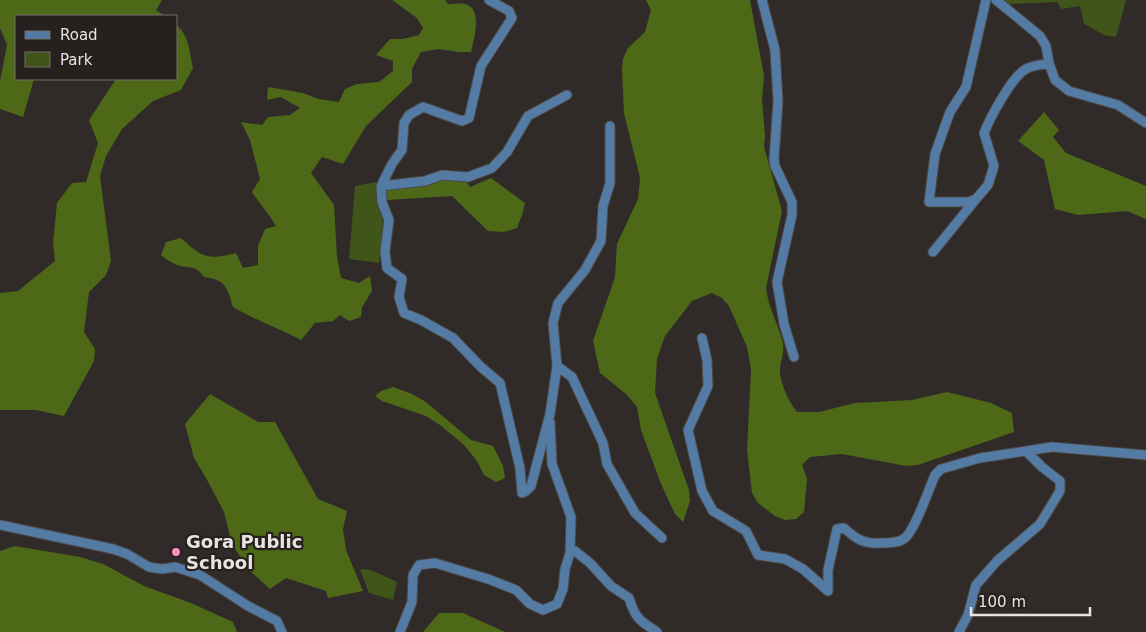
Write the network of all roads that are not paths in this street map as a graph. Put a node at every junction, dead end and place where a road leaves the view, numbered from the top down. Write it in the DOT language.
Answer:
graph roads {
  1 [pos="489,0"];
  2 [pos="762,0"];
  3 [pos="986,0"];
  4 [pos="996,0"];
  5 [pos="1049,64"];
  6 [pos="567,95"];
  7 [pos="1146,123"];
  8 [pos="610,126"];
  9 [pos="381,186"];
  10 [pos="976,199"];
  11 [pos="933,252"];
  12 [pos="702,338"];
  13 [pos="794,357"];
  14 [pos="557,366"];
  15 [pos="550,414"];
  16 [pos="1026,451"];
  17 [pos="1146,455"];
  18 [pos="0,525"];
  19 [pos="662,538"];
  20 [pos="570,553"];
  21 [pos="282,632"];
  22 [pos="400,632"];
  23 [pos="657,632"];
  24 [pos="959,632"];
  1 -- 9 [label="street"];
  2 -- 13 [label="street"];
  3 -- 10 [label="street"];
  4 -- 5 [label="street"];
  5 -- 7 [label="street"];
  5 -- 10 [label="street"];
  6 -- 9 [label="street"];
  8 -- 14 [label="street"];
  9 -- 15 [label="street"];
  10 -- 11 [label="street"];
  12 -- 16 [label="street"];
  14 -- 15 [label="street"];
  14 -- 19 [label="street"];
  15 -- 20 [label="street"];
  16 -- 17 [label="street"];
  16 -- 24 [label="street"];
  18 -- 21 [label="street"];
  20 -- 22 [label="street"];
  20 -- 23 [label="street"];
}
